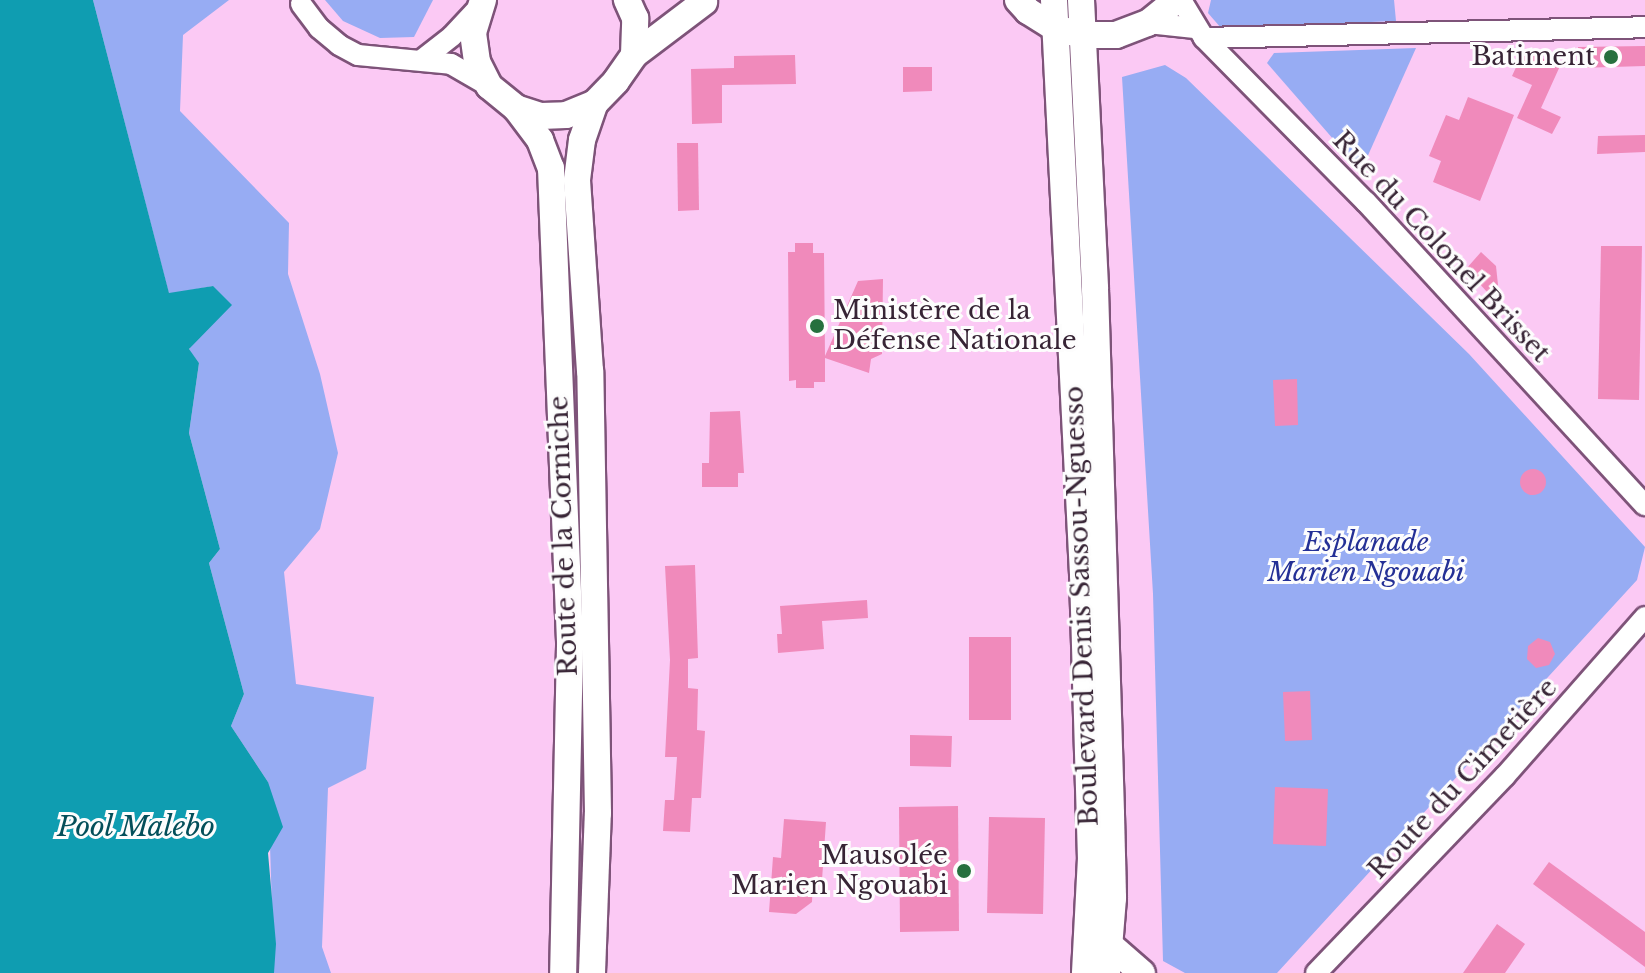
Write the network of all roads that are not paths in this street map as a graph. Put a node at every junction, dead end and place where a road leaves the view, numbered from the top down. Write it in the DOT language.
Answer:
graph roads {
  1 [pos="627,0"];
  2 [pos="1018,0"];
  3 [pos="1054,0"];
  4 [pos="1081,0"];
  5 [pos="1178,0"];
  6 [pos="705,1"];
  7 [pos="481,3"];
  8 [pos="301,4"];
  9 [pos="1148,23"];
  10 [pos="1645,27"];
  11 [pos="1055,28"];
  12 [pos="1199,33"];
  13 [pos="1083,35"];
  14 [pos="634,55"];
  15 [pos="423,59"];
  16 [pos="489,86"];
  17 [pos="595,103"];
  18 [pos="516,108"];
  19 [pos="1645,505"];
  20 [pos="1645,617"];
  21 [pos="1111,946"];
  22 [pos="563,973"];
  23 [pos="592,973"];
  24 [pos="1085,973"];
  25 [pos="1107,973"];
  26 [pos="1142,973"];
  27 [pos="1316,973"];
  1 -- 14 [label="main road"];
  2 -- 11 [label="main road"];
  3 -- 11 [label="main road, Boulevard Denis Sassou-Nguesso"];
  4 -- 13 [label="main road, Boulevard Denis Sassou-Nguesso"];
  5 -- 9 [label="main road"];
  5 -- 12 [label="street, Rue du Colonel Brisset"];
  6 -- 14 [label="main road"];
  7 -- 15 [label="street"];
  7 -- 16 [label="main road"];
  8 -- 15 [label="street"];
  9 -- 12 [label="street"];
  9 -- 13 [label="main road"];
  10 -- 12 [label="street"];
  11 -- 13 [label="main road"];
  11 -- 24 [label="main road, Boulevard Denis Sassou-Nguesso"];
  12 -- 19 [label="street, Rue du Colonel Brisset"];
  13 -- 21 [label="main road, Boulevard Denis Sassou-Nguesso"];
  14 -- 17 [label="main road"];
  15 -- 16 [label="street"];
  16 -- 18 [label="main road"];
  17 -- 18 [label="main road"];
  17 -- 23 [label="main road, Route de la Corniche"];
  18 -- 22 [label="main road, Route de la Corniche"];
  20 -- 27 [label="street, Route du Cimetière"];
  21 -- 25 [label="main road, Boulevard Denis Sassou-Nguesso"];
  21 -- 26 [label="main road"];
}
